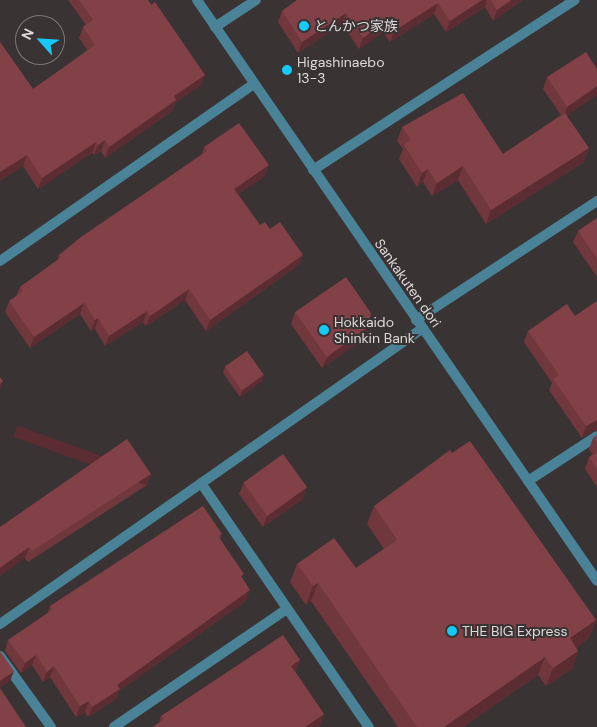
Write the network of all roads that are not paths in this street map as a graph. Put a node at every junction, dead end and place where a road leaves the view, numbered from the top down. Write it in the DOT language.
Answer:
graph roads {
  1 [pos="196,0"];
  2 [pos="256,0"];
  3 [pos="575,0"];
  4 [pos="214,27"];
  5 [pos="254,84"];
  6 [pos="313,170"];
  7 [pos="597,201"];
  8 [pos="0,261"];
  9 [pos="420,324"];
  10 [pos="597,436"];
  11 [pos="528,481"];
  12 [pos="201,483"];
  13 [pos="597,581"];
  14 [pos="287,609"];
  15 [pos="0,624"];
  16 [pos="0,656"];
  17 [pos="51,727"];
  18 [pos="114,727"];
  19 [pos="369,727"];
  1 -- 4 [label="street, Sankakuten dori"];
  2 -- 4 [label="street"];
  3 -- 6 [label="street"];
  4 -- 5 [label="street, Sankakuten dori"];
  5 -- 6 [label="street, Sankakuten dori"];
  5 -- 8 [label="street"];
  6 -- 9 [label="street, Sankakuten dori"];
  7 -- 9 [label="street"];
  9 -- 11 [label="street, Sankakuten dori"];
  9 -- 12 [label="street"];
  10 -- 11 [label="street"];
  11 -- 13 [label="street, Sankakuten dori"];
  12 -- 14 [label="street"];
  12 -- 15 [label="street"];
  14 -- 18 [label="street"];
  14 -- 19 [label="street"];
  16 -- 17 [label="street"];
}
